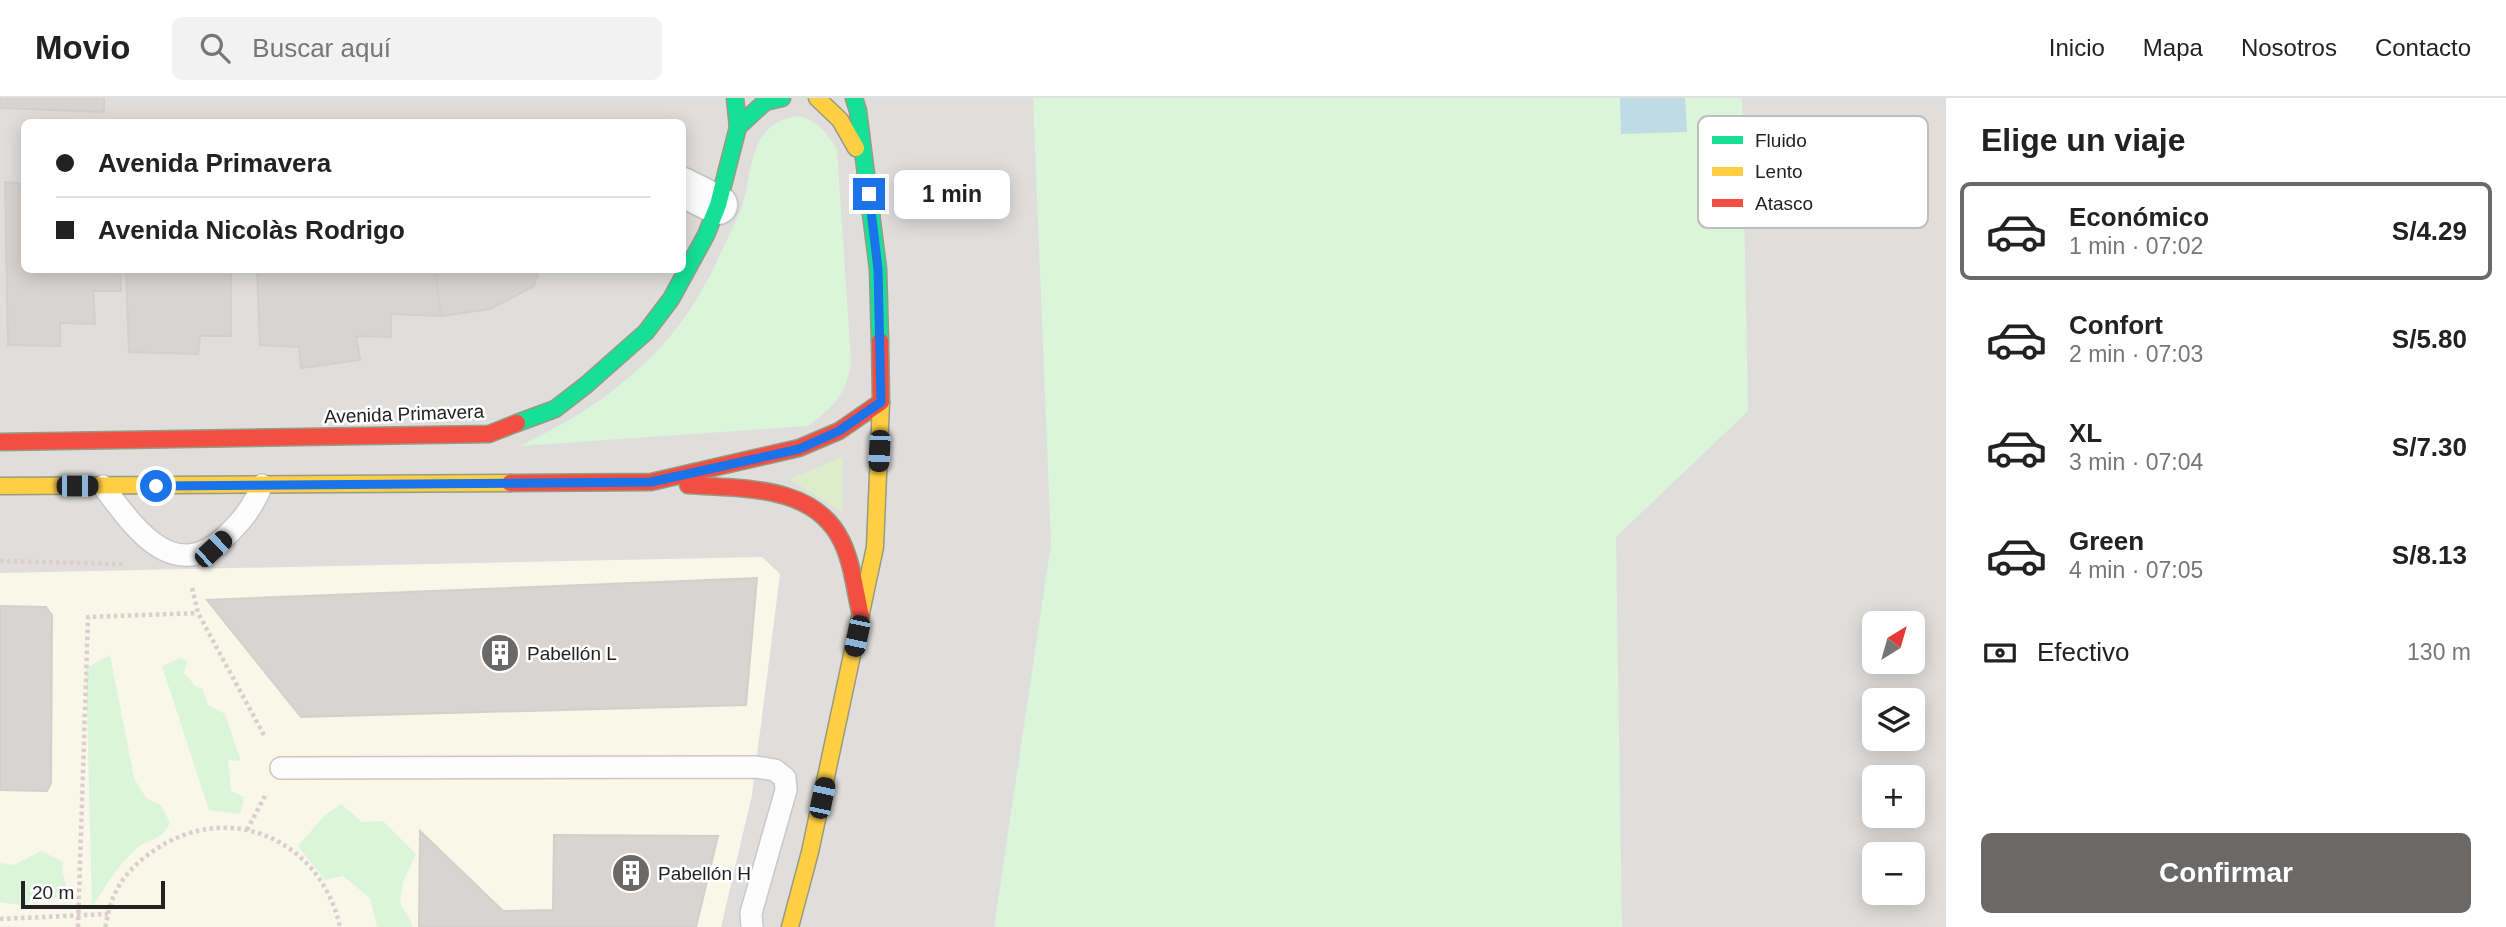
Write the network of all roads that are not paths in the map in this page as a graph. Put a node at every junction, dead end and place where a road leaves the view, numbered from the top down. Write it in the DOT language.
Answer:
graph roads {
  1 [pos="735,98"];
  2 [pos="782,98"];
  3 [pos="817,98"];
  4 [pos="854,98"];
  5 [pos="738,127"];
  6 [pos="865,169"];
  7 [pos="686,189"];
  8 [pos="718,205"];
  9 [pos="686,272"];
  10 [pos="685,273"];
  11 [pos="881,402"];
  12 [pos="0,442"];
  13 [pos="651,482"];
  14 [pos="262,485"];
  15 [pos="0,486"];
  16 [pos="103,486"];
  17 [pos="861,616"];
  18 [pos="281,768"];
  19 [pos="752,927"];
  20 [pos="790,927"];
  1 -- 5 [label="main road, Avenida Primavera"];
  2 -- 5 [label="main road"];
  3 -- 6 [label="main road"];
  4 -- 6 [label="main road"];
  5 -- 8 [label="main road, Avenida Primavera"];
  6 -- 11 [label="main road"];
  7 -- 8 [label="street"];
  8 -- 9 [label="main road, Avenida Primavera"];
  10 -- 12 [label="main road, Avenida Primavera"];
  11 -- 13 [label="main road"];
  11 -- 17 [label="main road"];
  13 -- 14 [label="main road"];
  13 -- 17 [label="main road"];
  14 -- 16 [label="main road"];
  14 -- 16 [label="lane"];
  15 -- 16 [label="main road"];
  17 -- 20 [label="main road"];
  18 -- 19 [label="lane"];
}
